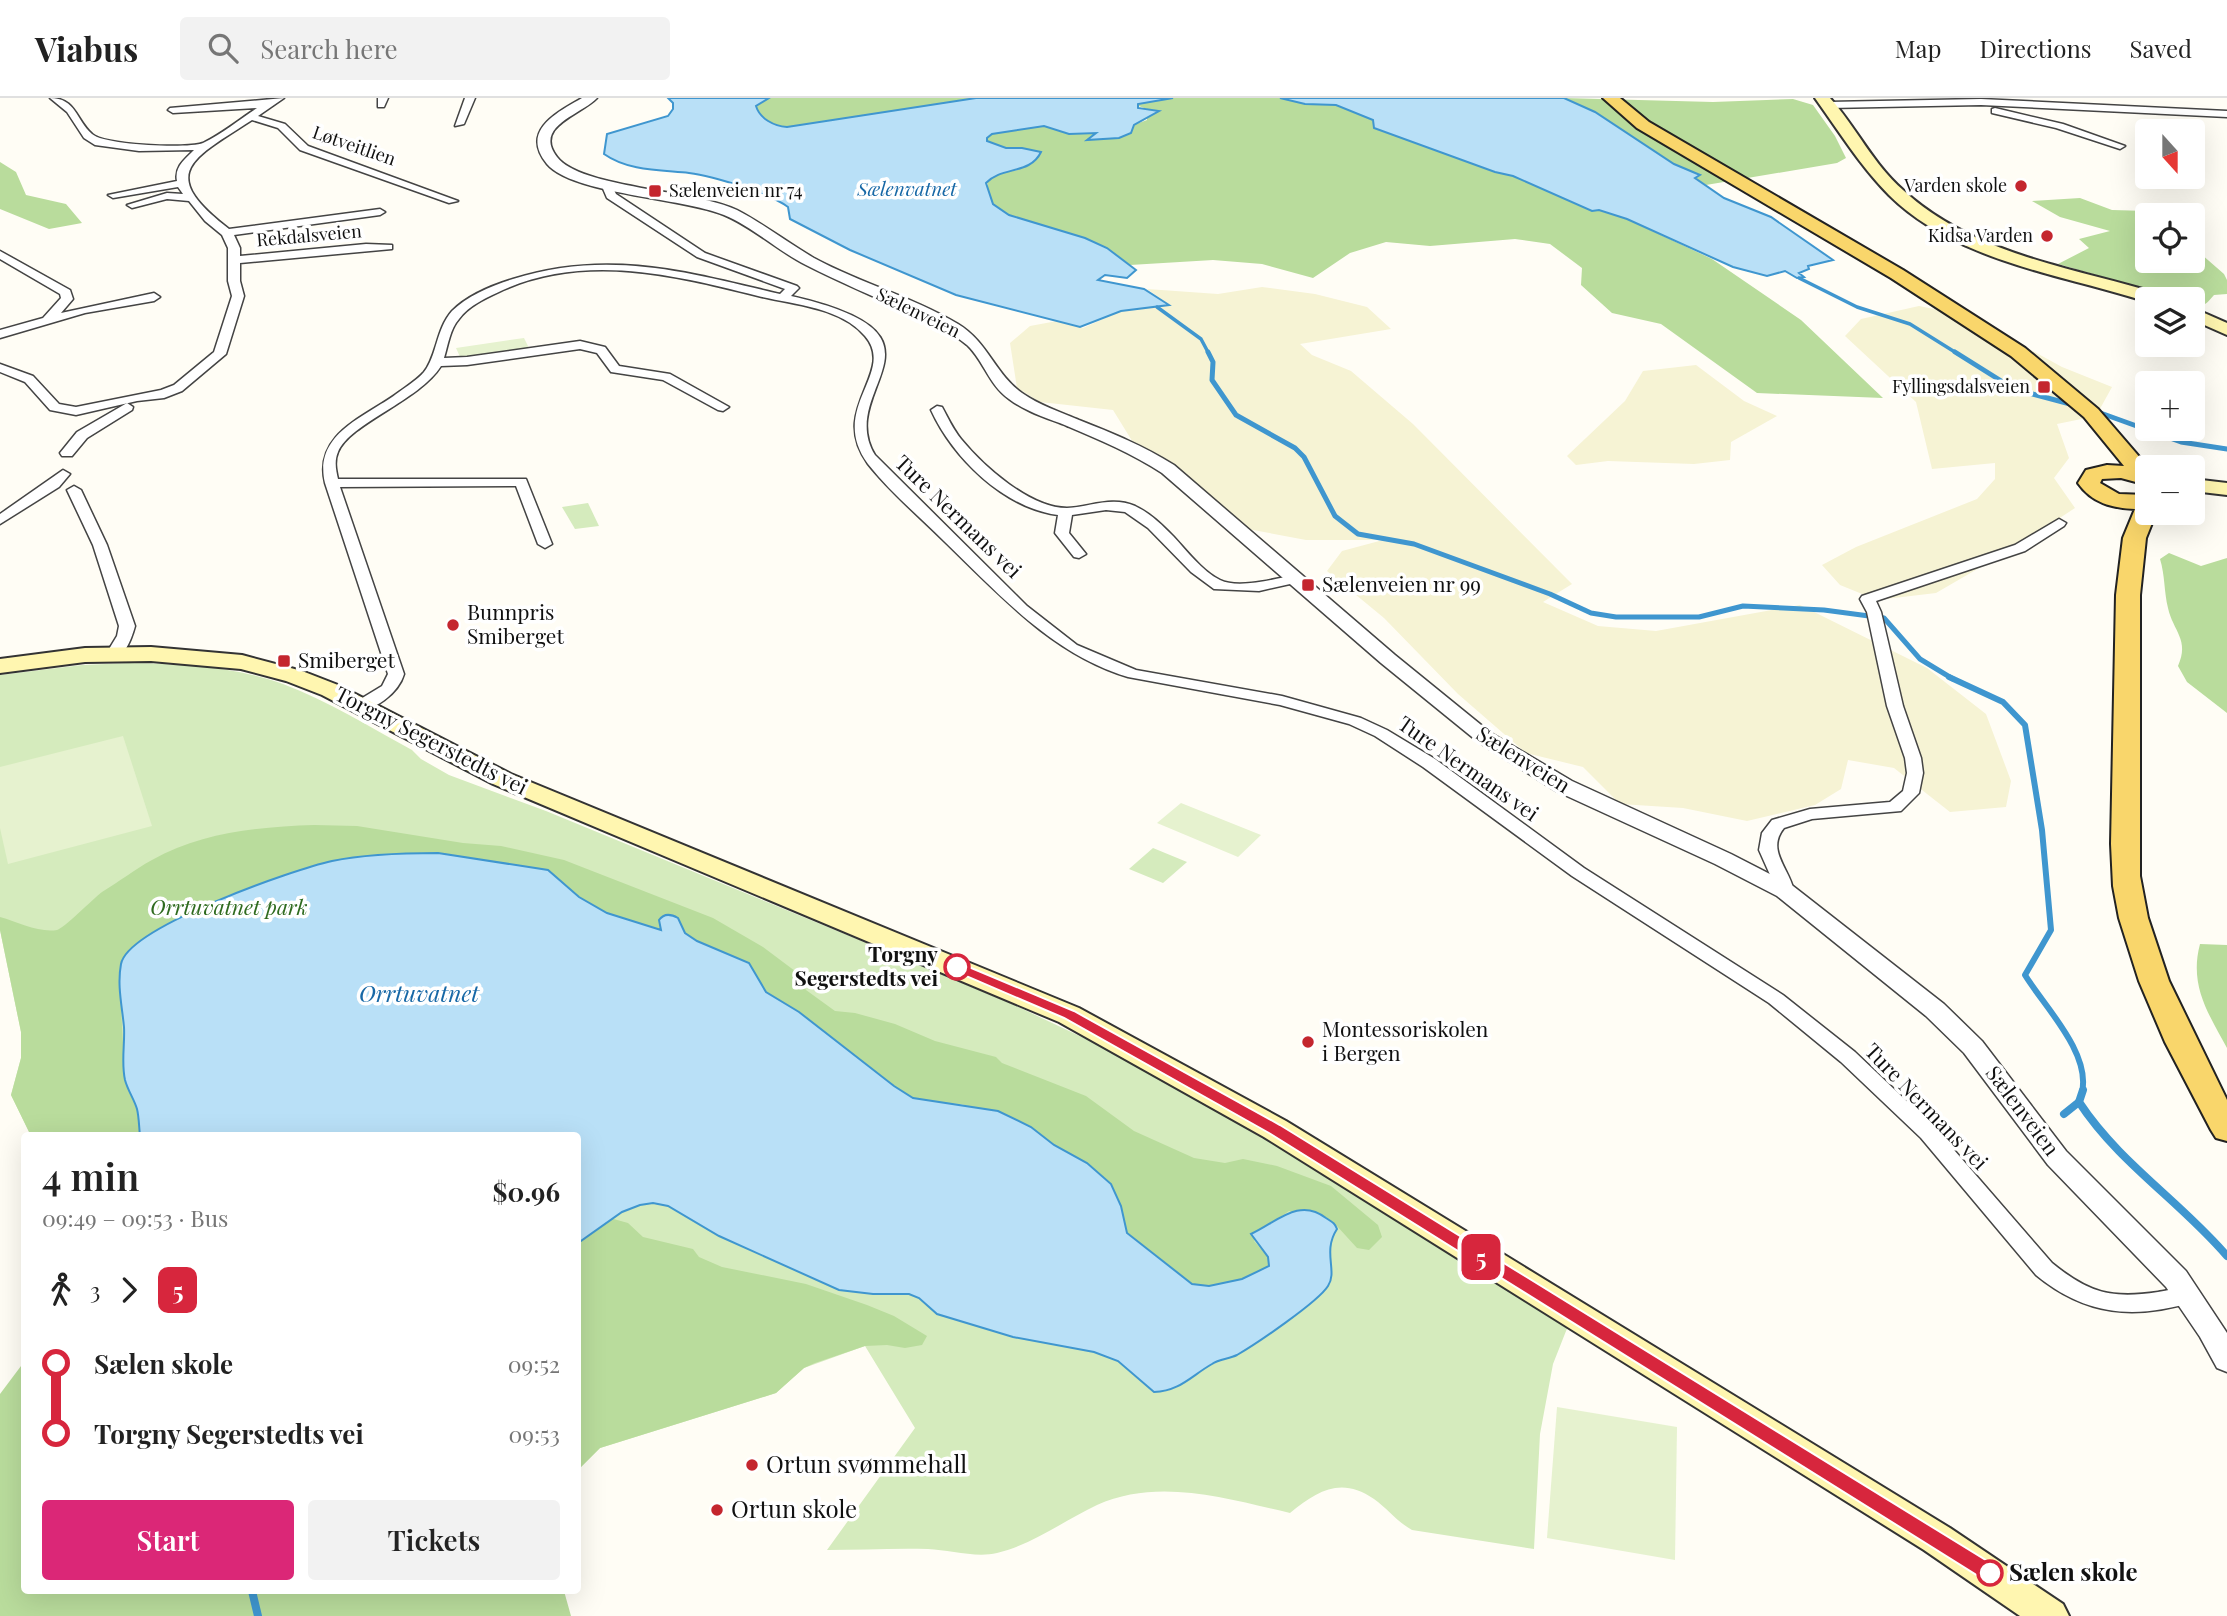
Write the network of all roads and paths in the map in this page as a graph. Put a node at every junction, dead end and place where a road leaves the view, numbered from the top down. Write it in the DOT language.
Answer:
graph roads {
  1 [pos="55,98"];
  2 [pos="470,98"];
  3 [pos="591,98"];
  4 [pos="1611,98"];
  5 [pos="1926,100"];
  6 [pos="275,101"];
  7 [pos="1825,101"];
  8 [pos="1957,102"];
  9 [pos="173,110"];
  10 [pos="2227,114"];
  11 [pos="251,117"];
  12 [pos="459,124"];
  13 [pos="2120,146"];
  14 [pos="202,147"];
  15 [pos="140,175"];
  16 [pos="181,183"];
  17 [pos="606,184"];
  18 [pos="144,188"];
  19 [pos="114,195"];
  20 [pos="193,198"];
  21 [pos="453,201"];
  22 [pos="132,205"];
  23 [pos="380,212"];
  24 [pos="228,233"];
  25 [pos="387,247"];
  26 [pos="0,254"];
  27 [pos="234,260"];
  28 [pos="2135,292"];
  29 [pos="154,297"];
  30 [pos="783,298"];
  31 [pos="49,318"];
  32 [pos="2205,319"];
  33 [pos="2227,330"];
  34 [pos="0,334"];
  35 [pos="434,362"];
  36 [pos="0,368"];
  37 [pos="164,394"];
  38 [pos="2069,394"];
  39 [pos="723,407"];
  40 [pos="937,410"];
  41 [pos="2135,467"];
  42 [pos="2135,475"];
  43 [pos="69,482"];
  44 [pos="2099,482"];
  45 [pos="332,483"];
  46 [pos="2205,486"];
  47 [pos="2227,489"];
  48 [pos="2205,495"];
  49 [pos="2227,495"];
  50 [pos="2135,502"];
  51 [pos="1066,512"];
  52 [pos="0,520"];
  53 [pos="2059,523"];
  54 [pos="2139,525"];
  55 [pos="545,544"];
  56 [pos="1079,554"];
  57 [pos="2132,559"];
  58 [pos="1294,579"];
  59 [pos="114,654"];
  60 [pos="0,666"];
  61 [pos="360,706"];
  62 [pos="1785,891"];
  63 [pos="2227,1130"];
  64 [pos="2188,1295"];
  65 [pos="2227,1360"];
  66 [pos="2050,1616"];
  1 -- 14 [label="street"];
  2 -- 12 [label="street"];
  3 -- 17 [label="street, Sælenveien"];
  4 -- 38 [label="main road"];
  5 -- 7 [label="street"];
  5 -- 8 [label="street"];
  6 -- 9 [label="street"];
  6 -- 11 [label="street"];
  7 -- 28 [label="main road"];
  8 -- 10 [label="street"];
  8 -- 13 [label="street"];
  11 -- 14 [label="street"];
  11 -- 21 [label="street, Løtveitlien"];
  14 -- 16 [label="street"];
  15 -- 18 [label="street"];
  16 -- 18 [label="street"];
  16 -- 20 [label="street, Rekdalsveien"];
  17 -- 30 [label="street, Sælenveien"];
  17 -- 58 [label="street, Sælenveien"];
  18 -- 19 [label="street"];
  20 -- 22 [label="street"];
  20 -- 24 [label="street, Rekdalsveien"];
  23 -- 24 [label="street, Rekdalsveien"];
  24 -- 27 [label="street, Rekdalsveien"];
  25 -- 27 [label="street, Rekdalsveien"];
  26 -- 31 [label="street"];
  27 -- 37 [label="street, Rekdalsveien"];
  29 -- 31 [label="street"];
  30 -- 35 [label="street, Ture Nermans vei"];
  30 -- 64 [label="street, Ture Nermans vei"];
  31 -- 34 [label="street"];
  32 -- 33 [label="main road"];
  35 -- 39 [label="street"];
  35 -- 45 [label="street, Ture Nermans vei"];
  36 -- 37 [label="street, Rekdalsveien"];
  37 -- 43 [label="street"];
  38 -- 41 [label="main road"];
  38 -- 44 [label="main road"];
  40 -- 51 [label="street"];
  42 -- 44 [label="main road"];
  43 -- 52 [label="street"];
  43 -- 59 [label="street"];
  44 -- 50 [label="main road"];
  44 -- 57 [label="main road"];
  45 -- 55 [label="street"];
  45 -- 61 [label="street, Ture Nermans vei"];
  46 -- 47 [label="main road"];
  48 -- 49 [label="main road"];
  51 -- 56 [label="street"];
  51 -- 58 [label="street"];
  53 -- 62 [label="street"];
  54 -- 57 [label="main road"];
  57 -- 63 [label="main road"];
  58 -- 62 [label="street, Sælenveien"];
  59 -- 60 [label="main road, Torgny Segerstedts vei"];
  59 -- 61 [label="main road, Torgny Segerstedts vei"];
  61 -- 66 [label="main road, Torgny Segerstedts vei"];
  62 -- 64 [label="street, Sælenveien"];
  64 -- 65 [label="street, Sælenveien"];
}
